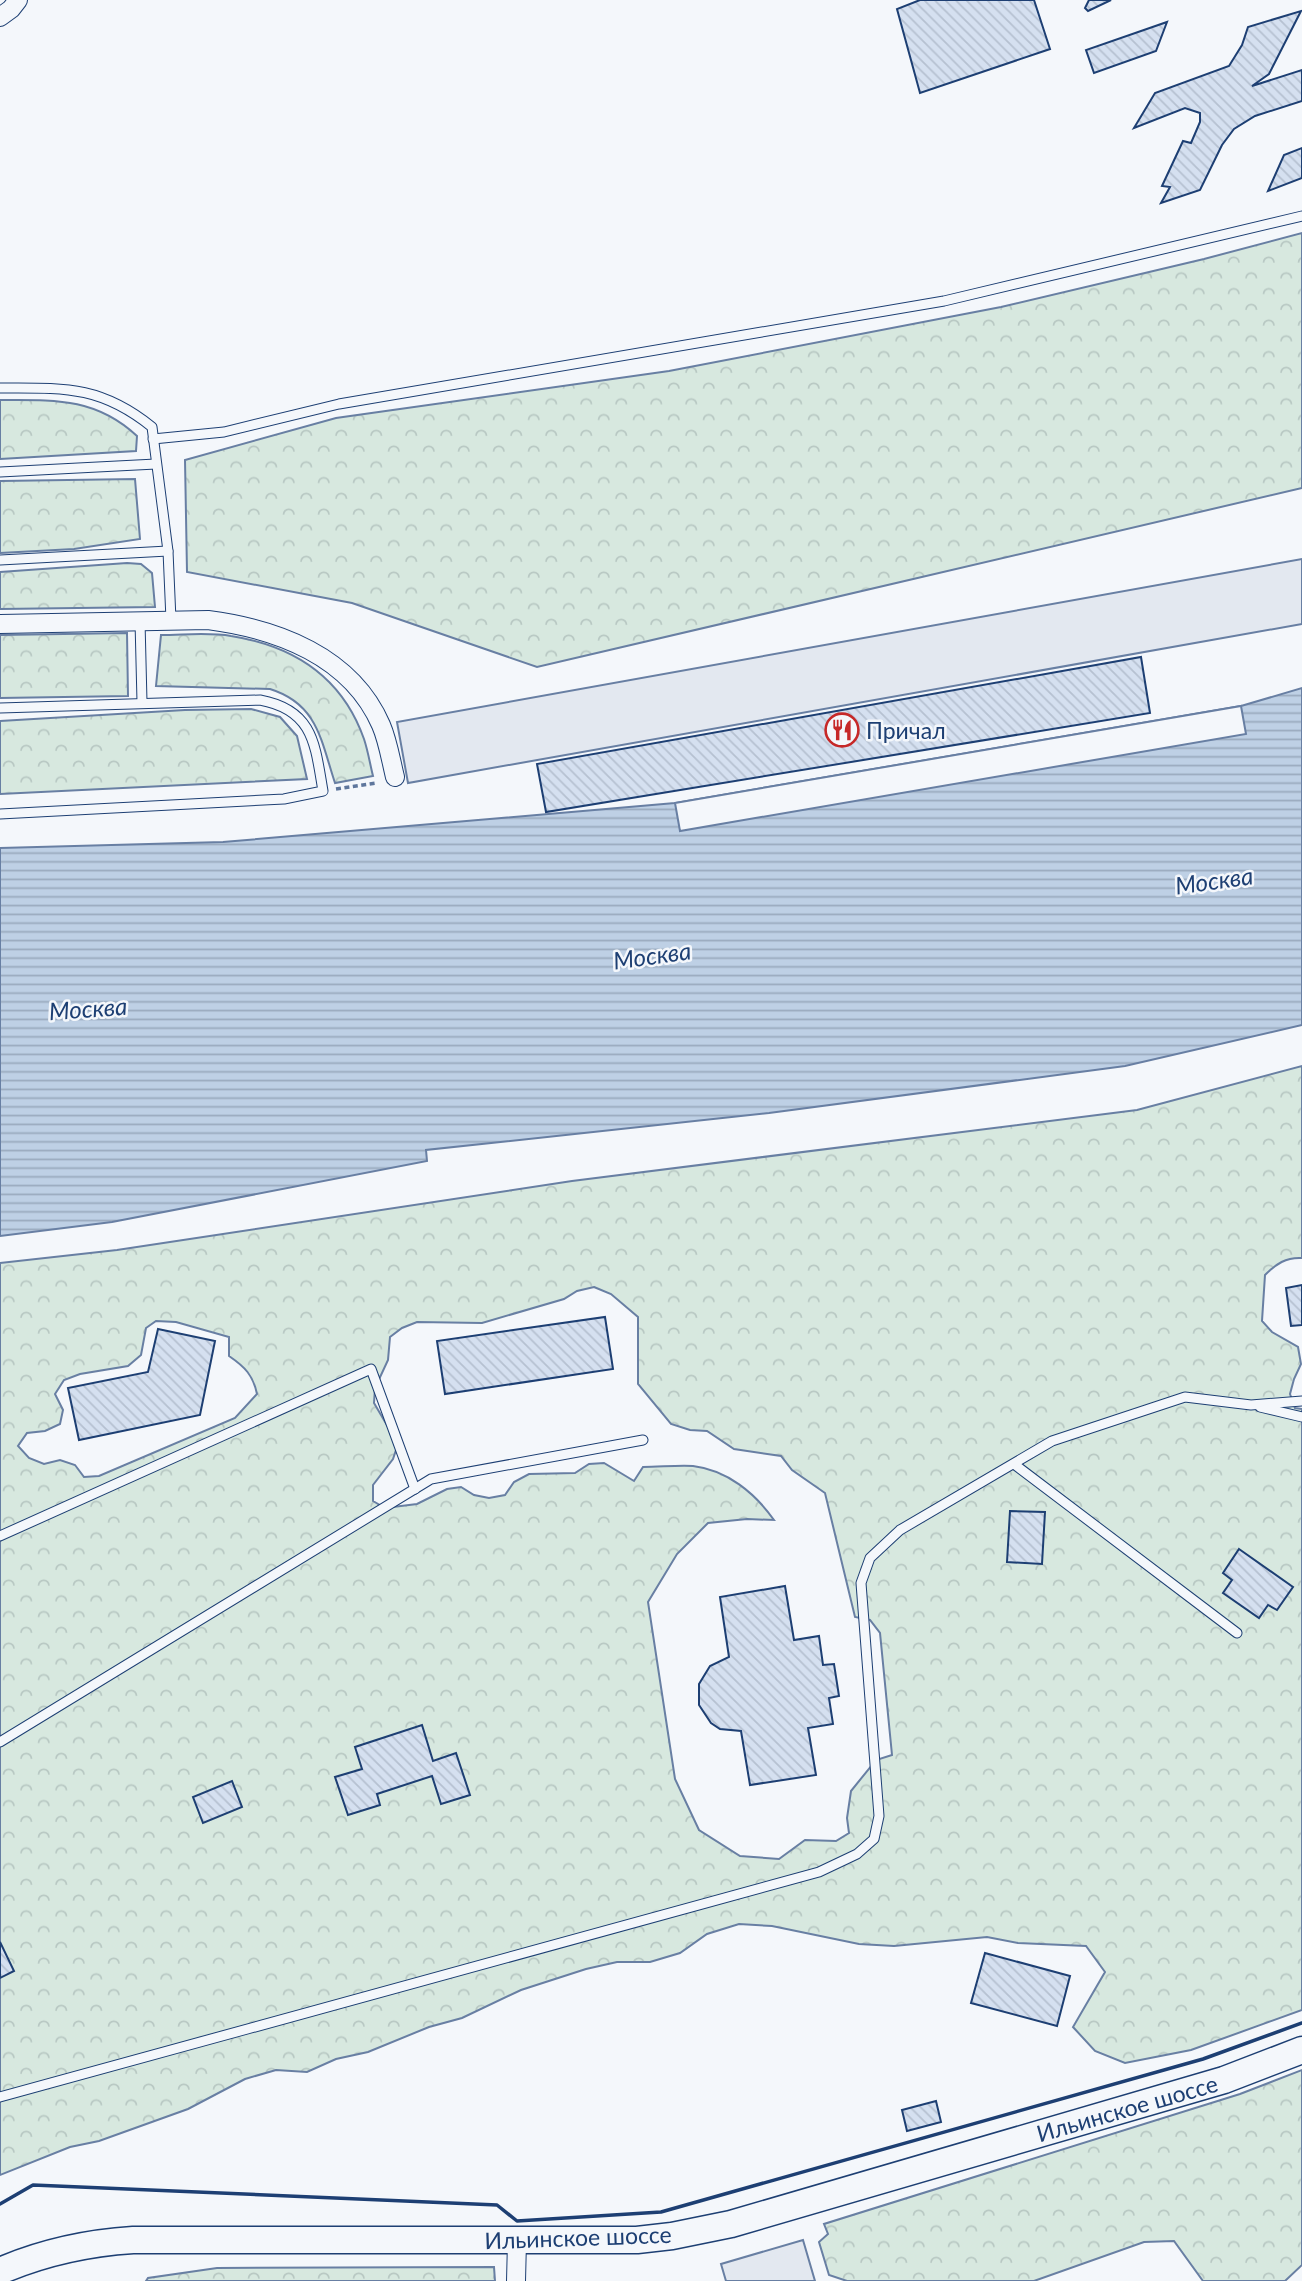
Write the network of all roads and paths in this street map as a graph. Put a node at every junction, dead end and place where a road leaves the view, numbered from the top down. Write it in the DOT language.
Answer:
graph roads {
  1 [pos="18,0"];
  2 [pos="0,17"];
  3 [pos="1302,216"];
  4 [pos="0,388"];
  5 [pos="153,439"];
  6 [pos="156,464"];
  7 [pos="0,472"];
  8 [pos="168,551"];
  9 [pos="0,560"];
  10 [pos="170,620"];
  11 [pos="140,621"];
  12 [pos="0,624"];
  13 [pos="142,702"];
  14 [pos="0,708"];
  15 [pos="396,778"];
  16 [pos="323,791"];
  17 [pos="0,814"];
  18 [pos="1302,1401"];
  19 [pos="1251,1405"];
  20 [pos="1302,1417"];
  21 [pos="643,1440"];
  22 [pos="1014,1464"];
  23 [pos="415,1489"];
  24 [pos="0,1536"];
  25 [pos="1237,1633"];
  26 [pos="0,1742"];
  27 [pos="1302,2050"];
  28 [pos="0,2097"];
  29 [pos="517,2241"];
  30 [pos="0,2271"];
  31 [pos="516,2281"];
  1 -- 2 [label="street"];
  3 -- 5 [label="lane"];
  4 -- 5 [label="lane"];
  5 -- 6 [label="lane"];
  6 -- 7 [label="lane"];
  6 -- 8 [label="lane"];
  8 -- 9 [label="lane"];
  8 -- 10 [label="lane"];
  10 -- 11 [label="street"];
  10 -- 15 [label="street"];
  11 -- 12 [label="street"];
  11 -- 13 [label="lane"];
  13 -- 14 [label="lane"];
  13 -- 16 [label="lane"];
  15 -- 16 [label="path"];
  16 -- 17 [label="lane"];
  18 -- 19 [label="lane"];
  19 -- 20 [label="lane"];
  19 -- 22 [label="lane"];
  21 -- 23 [label="lane"];
  22 -- 25 [label="lane"];
  22 -- 28 [label="lane"];
  23 -- 24 [label="lane"];
  23 -- 26 [label="lane"];
  27 -- 29 [label="main road, Ильинское шоссе"];
  29 -- 30 [label="main road, Ильинское шоссе"];
  29 -- 31 [label="street"];
}
